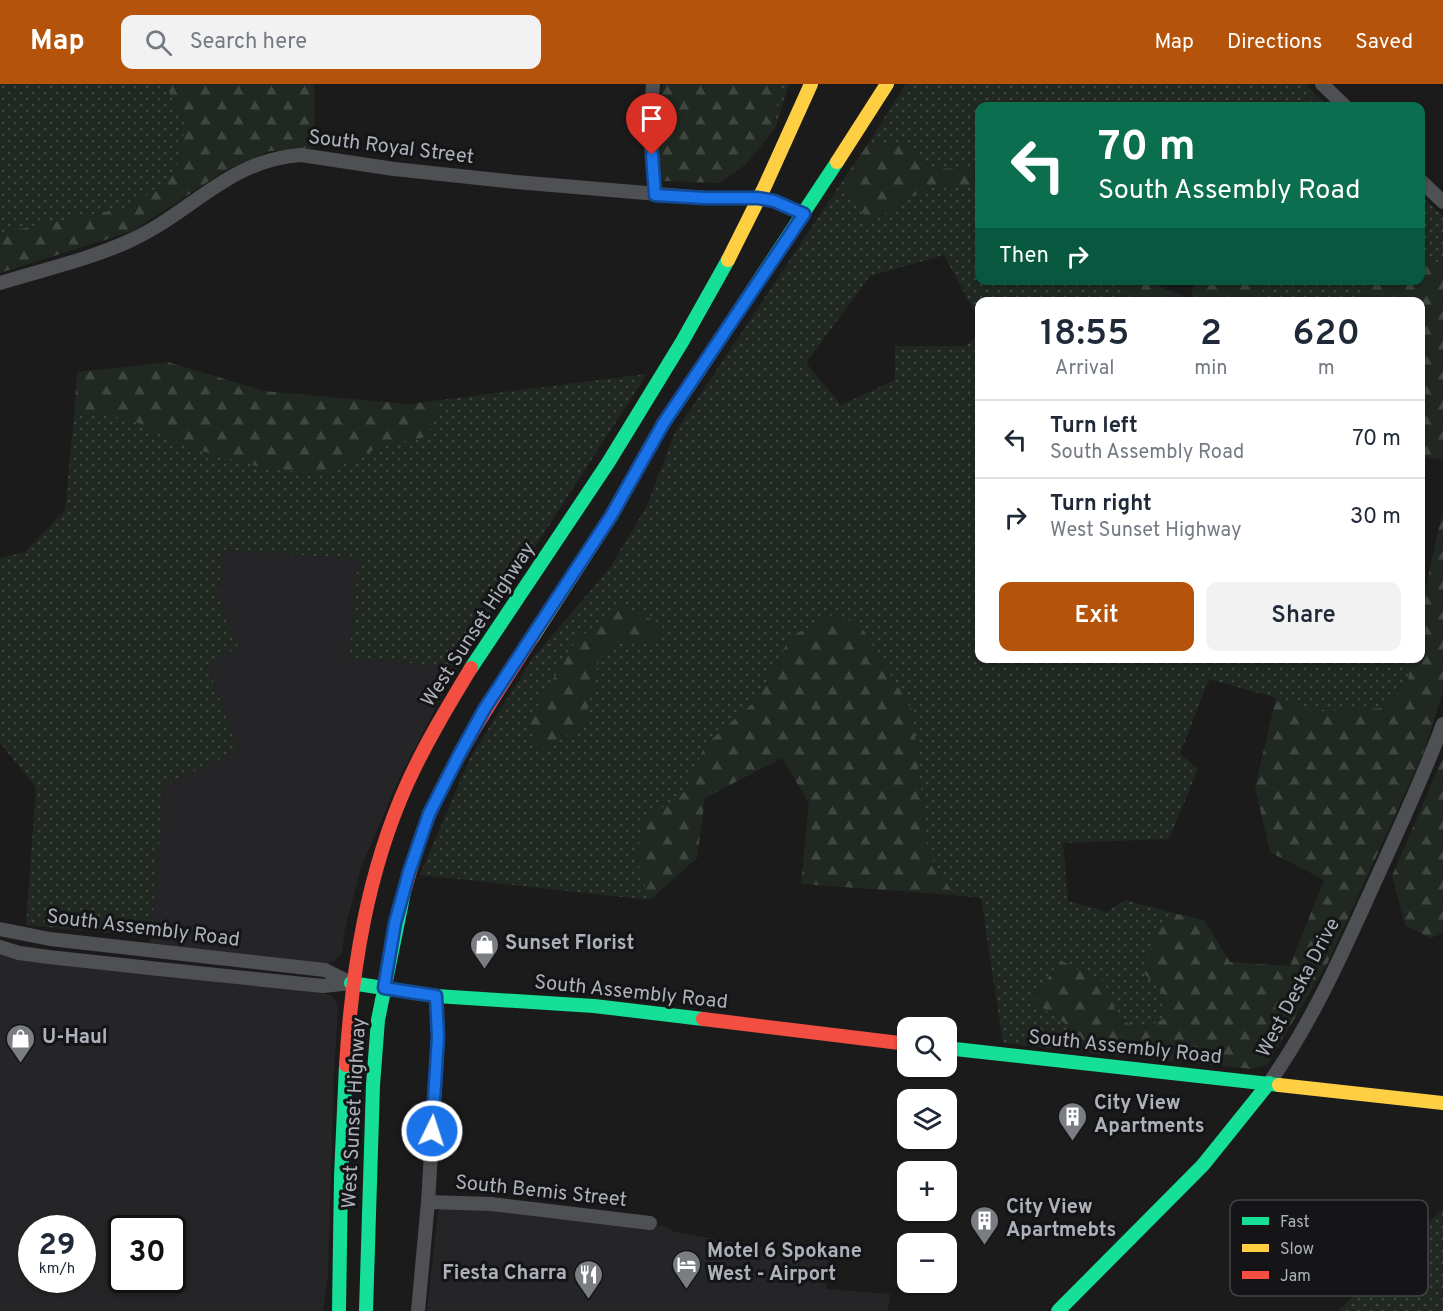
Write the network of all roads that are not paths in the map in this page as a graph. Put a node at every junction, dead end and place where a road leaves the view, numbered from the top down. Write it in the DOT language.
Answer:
graph roads {
  1 [pos="653,84"];
  2 [pos="800,84"];
  3 [pos="811,84"];
  4 [pos="887,84"];
  5 [pos="1322,84"];
  6 [pos="1341,102"];
  7 [pos="771,172"];
  8 [pos="1425,185"];
  9 [pos="655,195"];
  10 [pos="758,198"];
  11 [pos="1443,202"];
  12 [pos="804,214"];
  13 [pos="0,283"];
  14 [pos="1443,724"];
  15 [pos="0,929"];
  16 [pos="0,947"];
  17 [pos="351,983"];
  18 [pos="384,988"];
  19 [pos="436,996"];
  20 [pos="897,1043"];
  21 [pos="957,1049"];
  22 [pos="1269,1083"];
  23 [pos="1443,1103"];
  24 [pos="428,1202"];
  25 [pos="370,1209"];
  26 [pos="650,1223"];
  27 [pos="339,1311"];
  28 [pos="349,1311"];
  29 [pos="366,1311"];
  30 [pos="418,1311"];
  31 [pos="1058,1311"];
  1 -- 9 [label="street"];
  2 -- 7 [label="main road"];
  3 -- 7 [label="main road, West Sunset Highway"];
  4 -- 12 [label="main road, West Sunset Highway"];
  5 -- 6 [label="street"];
  7 -- 10 [label="main road, West Sunset Highway"];
  8 -- 11 [label="street"];
  9 -- 10 [label="street, South Royal Street"];
  9 -- 13 [label="street, South Royal Street"];
  10 -- 12 [label="street, South Royal Street"];
  10 -- 17 [label="main road, West Sunset Highway"];
  12 -- 18 [label="main road, West Sunset Highway"];
  14 -- 22 [label="street, West Deska Drive"];
  15 -- 17 [label="street, South Assembly Road"];
  16 -- 17 [label="street, South Assembly Road"];
  17 -- 18 [label="main road, South Assembly Road"];
  17 -- 27 [label="main road, West Sunset Highway"];
  18 -- 19 [label="main road, South Assembly Road"];
  18 -- 25 [label="main road, West Sunset Highway"];
  19 -- 20 [label="main road, South Assembly Road"];
  19 -- 24 [label="street"];
  21 -- 22 [label="main road, South Assembly Road"];
  22 -- 23 [label="main road, South Assembly Road"];
  22 -- 31 [label="main road, West Deska Drive"];
  24 -- 26 [label="street, South Bemis Street"];
  24 -- 30 [label="street"];
  25 -- 28 [label="main road"];
  25 -- 29 [label="main road, West Sunset Highway"];
}
